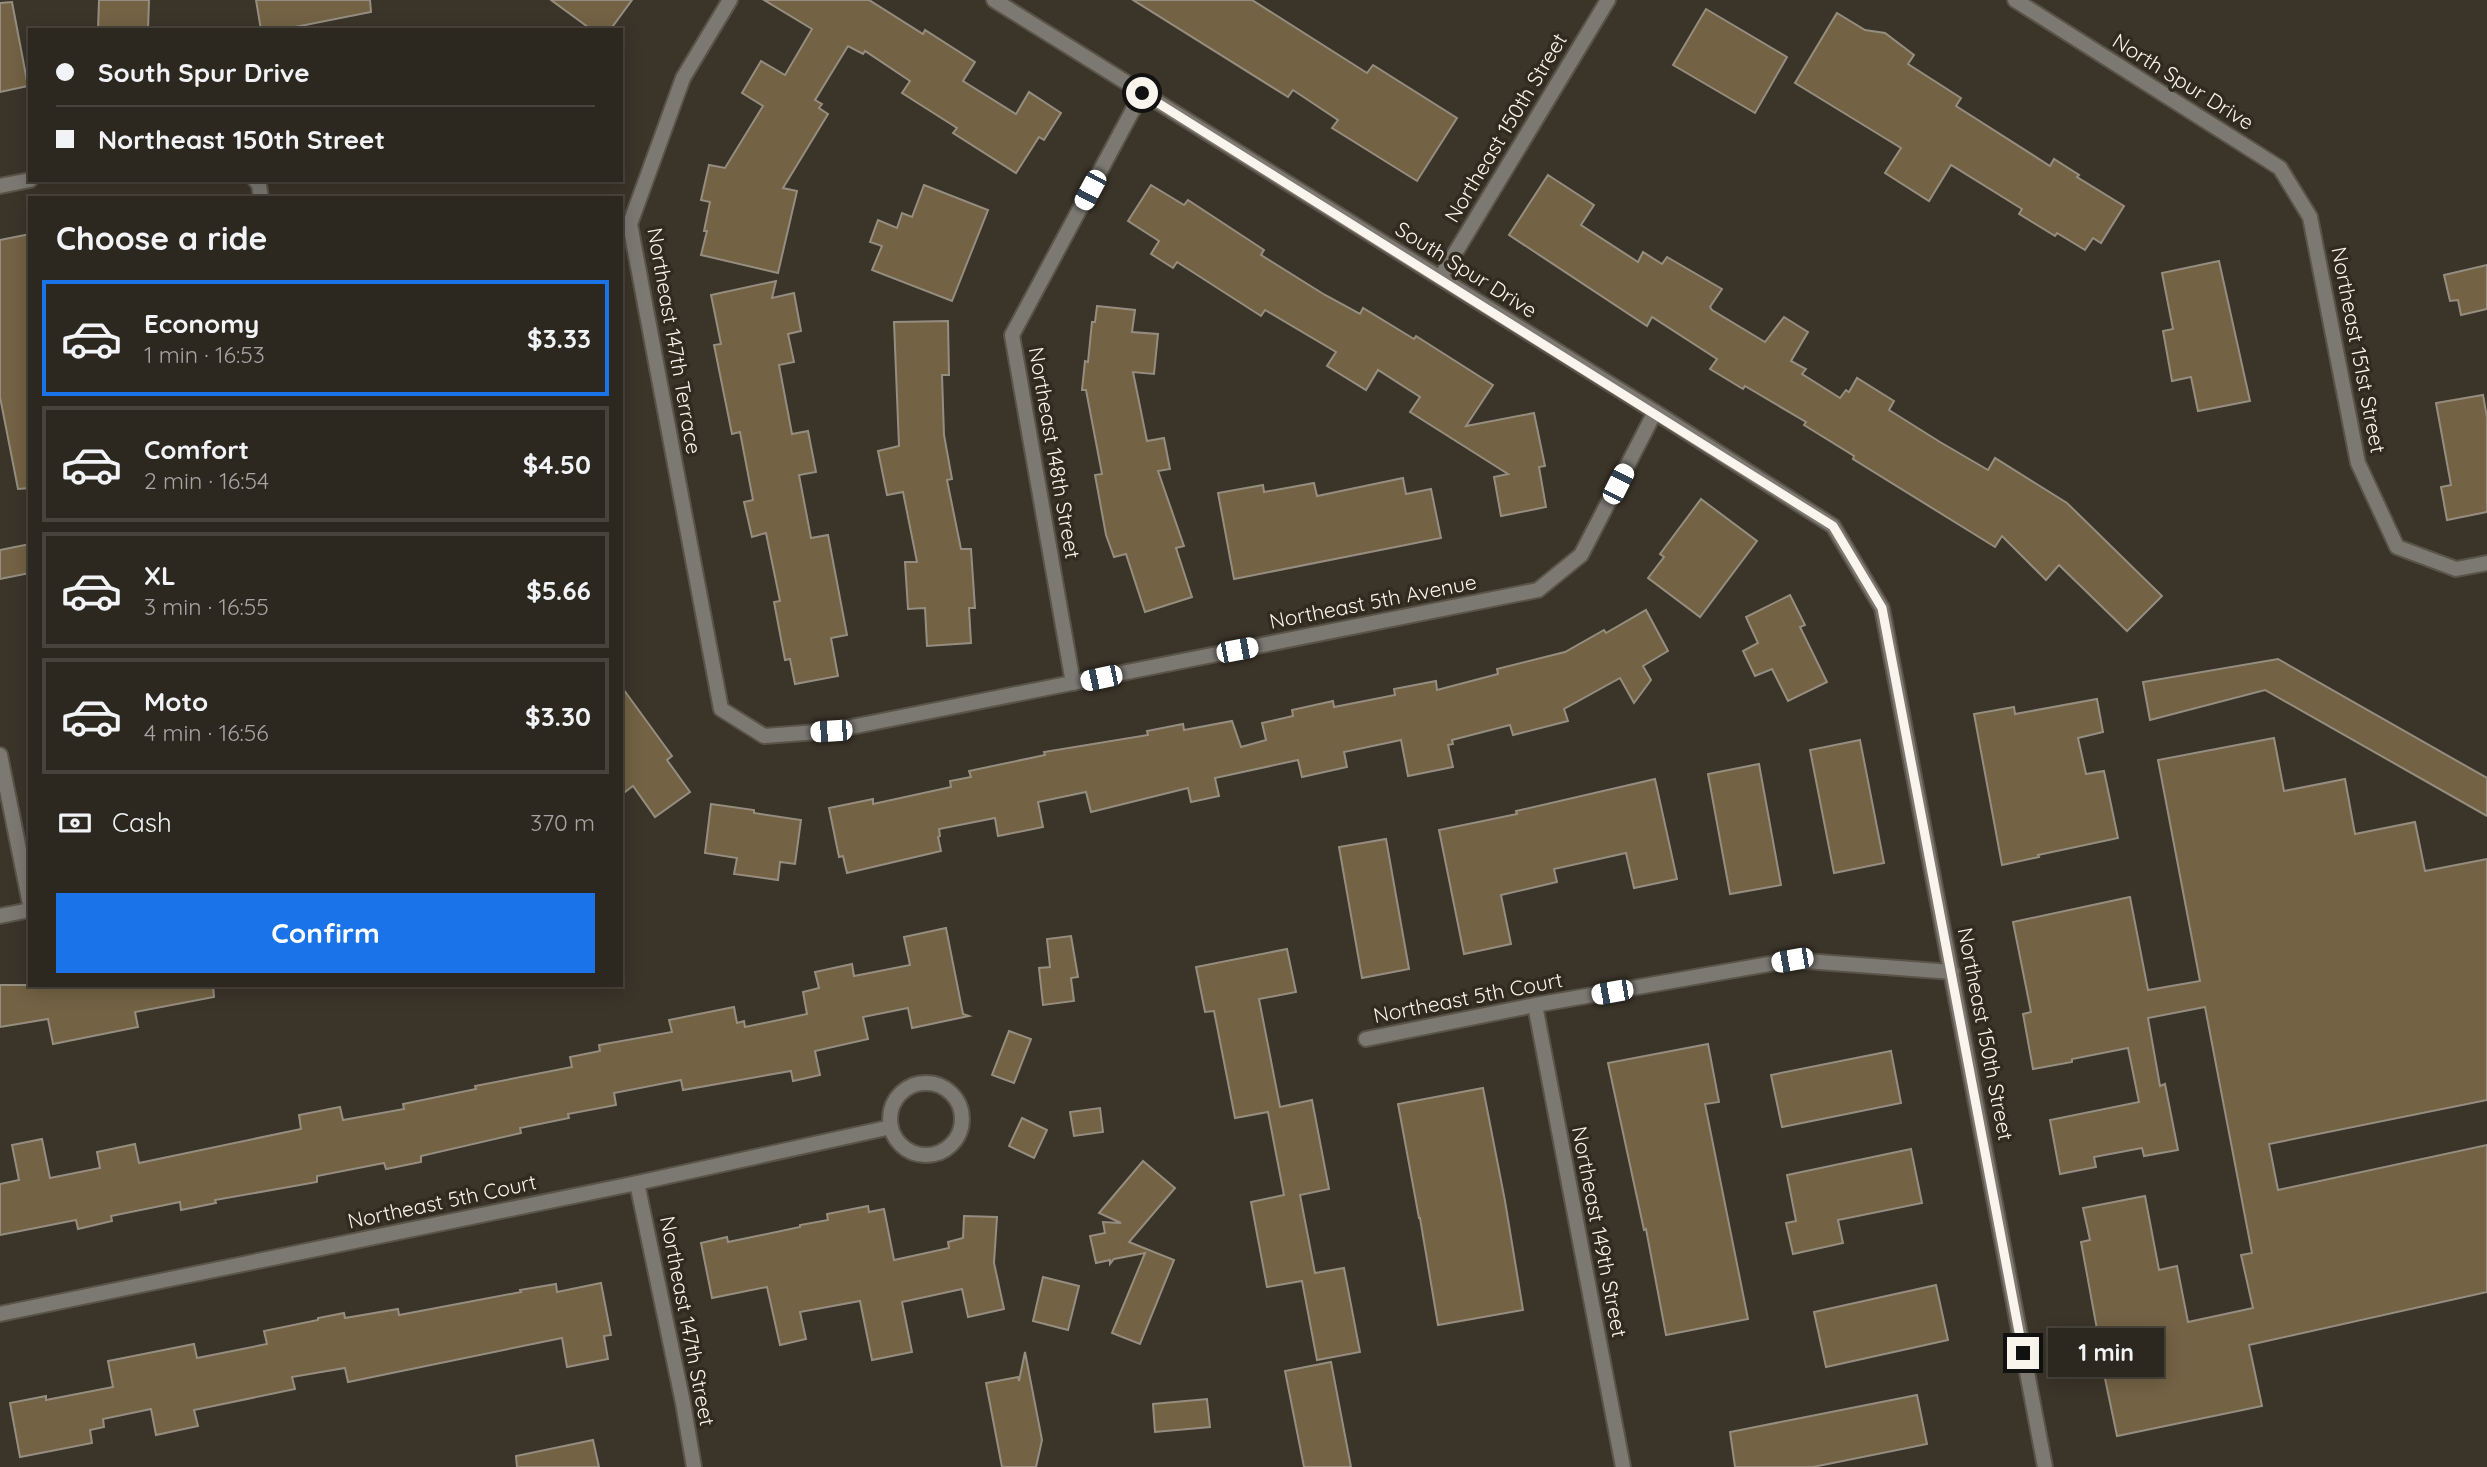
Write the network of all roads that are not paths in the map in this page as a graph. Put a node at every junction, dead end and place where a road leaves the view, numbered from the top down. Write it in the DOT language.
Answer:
graph roads {
  1 [pos="730,0"];
  2 [pos="994,0"];
  3 [pos="1608,0"];
  4 [pos="2015,0"];
  5 [pos="1142,93"];
  6 [pos="28,180"];
  7 [pos="0,186"];
  8 [pos="2310,217"];
  9 [pos="1440,278"];
  10 [pos="1655,412"];
  11 [pos="2487,563"];
  12 [pos="1882,608"];
  13 [pos="1073,683"];
  14 [pos="721,709"];
  15 [pos="0,755"];
  16 [pos="28,894"];
  17 [pos="28,910"];
  18 [pos="0,916"];
  19 [pos="1952,972"];
  20 [pos="1535,1005"];
  21 [pos="1366,1039"];
  22 [pos="891,1127"];
  23 [pos="637,1183"];
  24 [pos="0,1314"];
  25 [pos="694,1467"];
  26 [pos="1623,1467"];
  27 [pos="2045,1467"];
  1 -- 14 [label="street, Northeast 147th Terrace"];
  2 -- 5 [label="street, South Spur Drive"];
  3 -- 9 [label="street, Northeast 150th Street"];
  4 -- 8 [label="street, North Spur Drive"];
  5 -- 9 [label="street, South Spur Drive"];
  5 -- 13 [label="street, Northeast 148th Street"];
  6 -- 7 [label="street"];
  8 -- 11 [label="street, Northeast 151st Street"];
  9 -- 10 [label="street, South Spur Drive"];
  10 -- 12 [label="street, South Spur Drive"];
  10 -- 13 [label="street, Northeast 5th Avenue"];
  12 -- 19 [label="street, Northeast 150th Street"];
  13 -- 14 [label="street, Northeast 5th Avenue"];
  15 -- 16 [label="street"];
  17 -- 18 [label="street"];
  19 -- 20 [label="street, Northeast 5th Court"];
  19 -- 27 [label="street, Northeast 150th Street"];
  20 -- 21 [label="street, Northeast 5th Court"];
  20 -- 26 [label="street, Northeast 149th Street"];
  22 -- 22 [label="street"];
  22 -- 23 [label="street, Northeast 5th Court"];
  23 -- 24 [label="street, Northeast 5th Court"];
  23 -- 25 [label="street, Northeast 147th Street"];
}
